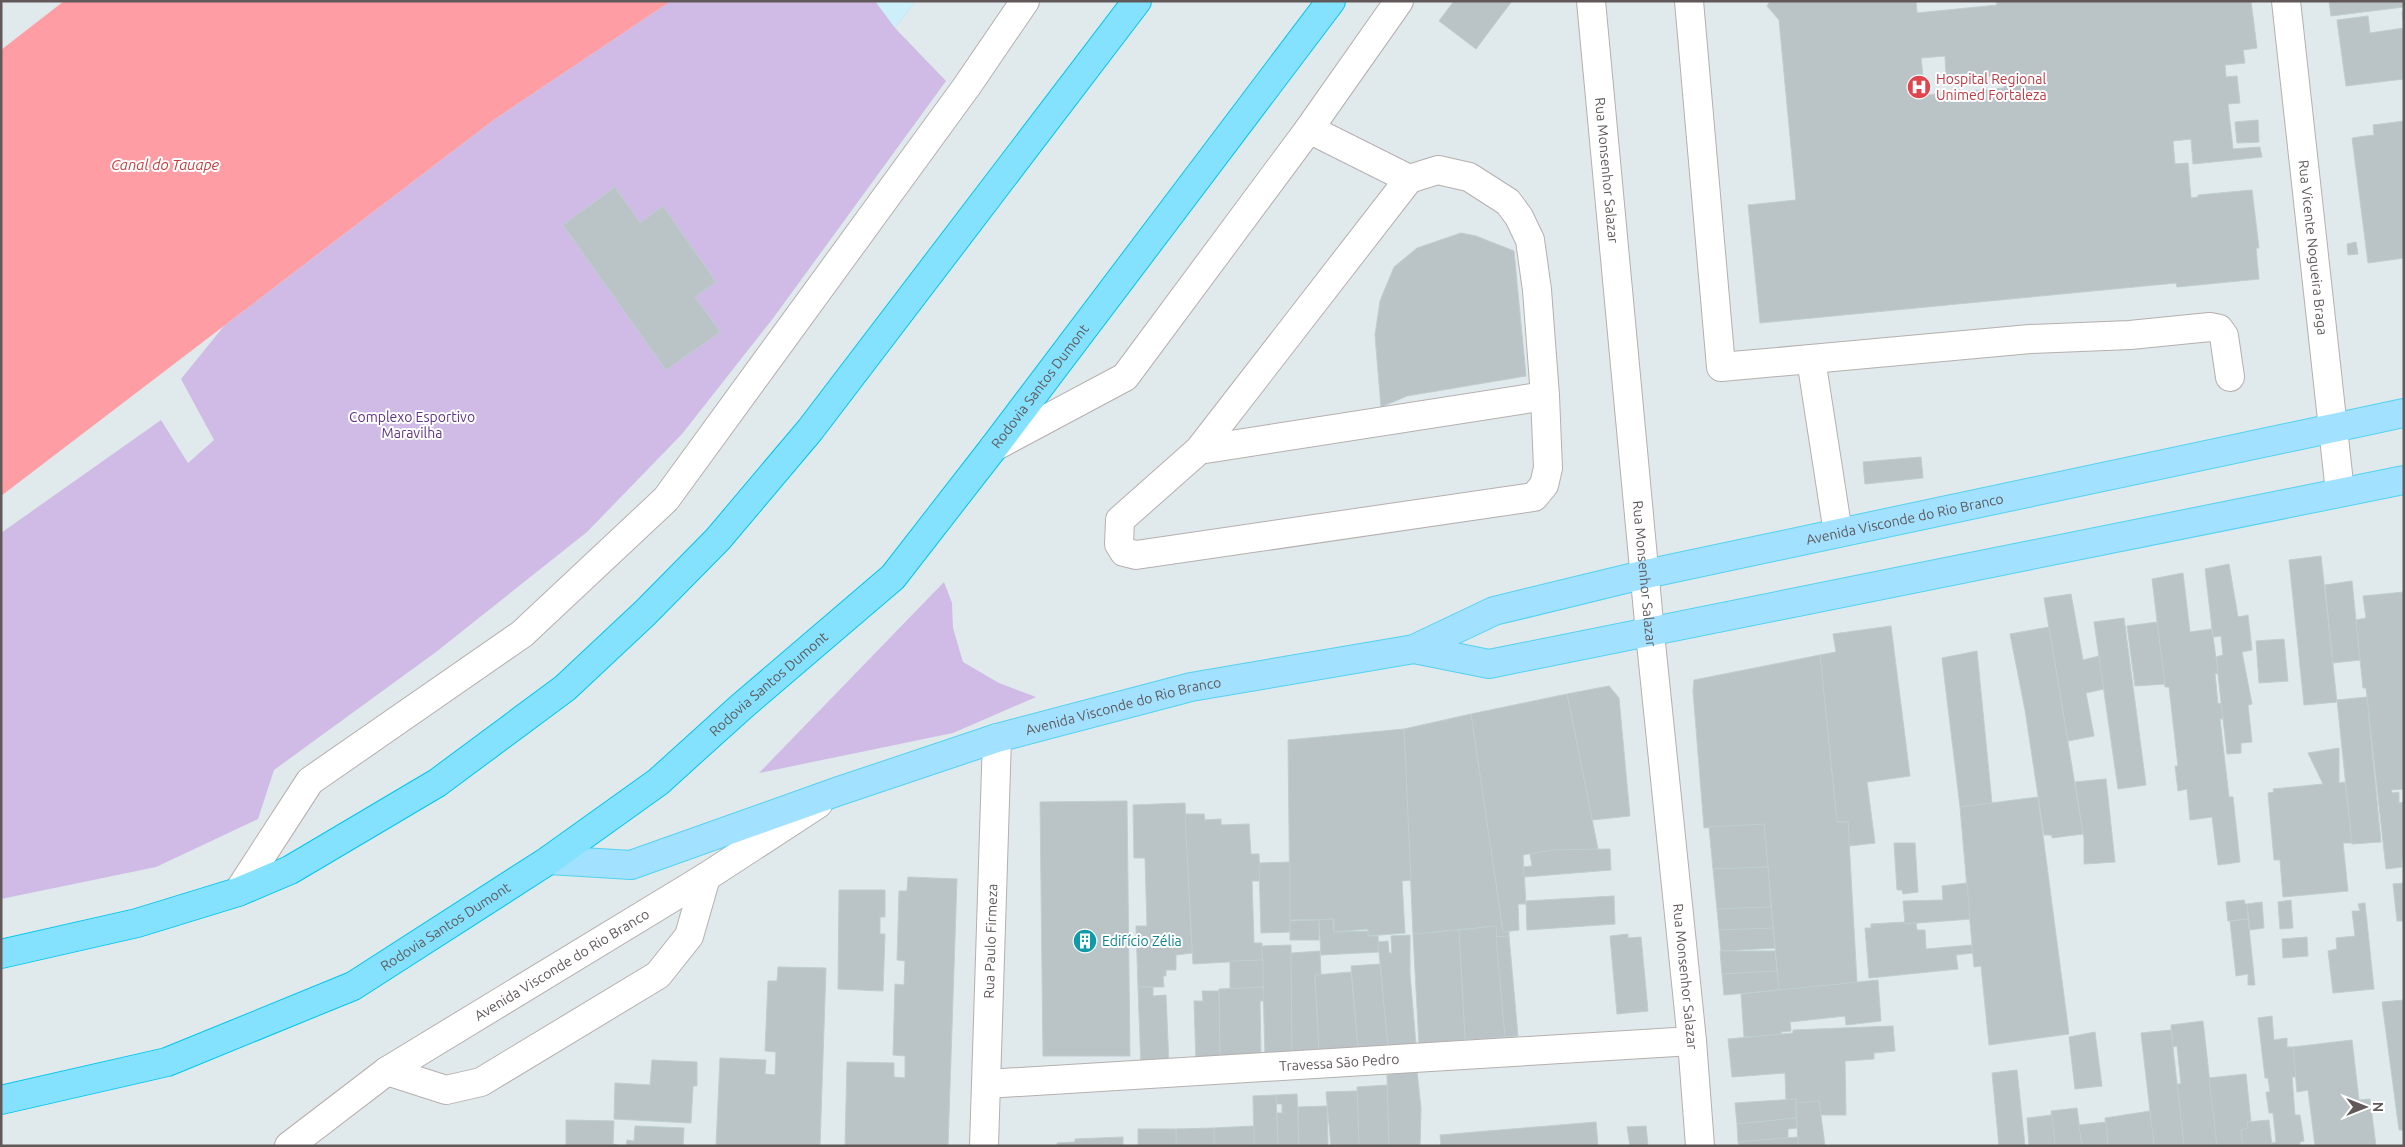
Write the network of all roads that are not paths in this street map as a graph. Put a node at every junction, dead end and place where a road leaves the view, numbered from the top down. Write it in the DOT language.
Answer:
graph roads {
  1 [pos="1025,1"];
  2 [pos="1137,1"];
  3 [pos="1331,1"];
  4 [pos="1399,1"];
  5 [pos="1591,1"];
  6 [pos="1689,1"];
  7 [pos="2286,1"];
  8 [pos="1309,129"];
  9 [pos="1409,178"];
  10 [pos="1810,359"];
  11 [pos="2230,377"];
  12 [pos="1545,396"];
  13 [pos="2404,413"];
  14 [pos="2333,426"];
  15 [pos="994,446"];
  16 [pos="1199,450"];
  17 [pos="2404,480"];
  18 [pos="2340,492"];
  19 [pos="1838,533"];
  20 [pos="1646,574"];
  21 [pos="1650,633"];
  22 [pos="1414,649"];
  23 [pos="997,738"];
  24 [pos="839,790"];
  25 [pos="549,860"];
  26 [pos="706,877"];
  27 [pos="238,892"];
  28 [pos="1,954"];
  29 [pos="1692,1041"];
  30 [pos="387,1071"];
  31 [pos="986,1084"];
  32 [pos="1,1100"];
  33 [pos="288,1146"];
  34 [pos="984,1146"];
  35 [pos="1700,1146"];
  1 -- 27 [label="street"];
  2 -- 27 [label="highway"];
  3 -- 15 [label="highway, Rodovia Santos Dumont"];
  4 -- 8 [label="street"];
  5 -- 20 [label="street, Rua Monsenhor Salazar"];
  6 -- 10 [label="street"];
  7 -- 14 [label="street, Rua Vicente Nogueira Braga"];
  8 -- 9 [label="street"];
  8 -- 15 [label="street"];
  9 -- 12 [label="street"];
  9 -- 16 [label="street"];
  10 -- 11 [label="street"];
  10 -- 19 [label="street"];
  12 -- 16 [label="street"];
  12 -- 16 [label="street"];
  13 -- 14 [label="main road, Avenida Visconde do Rio Branco"];
  14 -- 18 [label="street, Rua Vicente Nogueira Braga"];
  14 -- 19 [label="main road, Avenida Visconde do Rio Branco"];
  15 -- 25 [label="highway, Rodovia Santos Dumont"];
  17 -- 18 [label="main road, Avenida Visconde do Rio Branco"];
  18 -- 21 [label="main road, Avenida Visconde do Rio Branco"];
  19 -- 20 [label="main road, Avenida Visconde do Rio Branco"];
  20 -- 21 [label="street, Rua Monsenhor Salazar"];
  20 -- 22 [label="main road, Avenida Visconde do Rio Branco"];
  21 -- 22 [label="main road, Avenida Visconde do Rio Branco"];
  21 -- 29 [label="street, Rua Monsenhor Salazar"];
  22 -- 23 [label="main road, Avenida Visconde do Rio Branco"];
  23 -- 24 [label="main road, Avenida Visconde do Rio Branco"];
  23 -- 31 [label="street, Rua Paulo Firmeza"];
  24 -- 25 [label="main road, Avenida Visconde do Rio Branco"];
  24 -- 26 [label="street, Avenida Visconde do Rio Branco"];
  25 -- 32 [label="highway, Rodovia Santos Dumont"];
  26 -- 30 [label="street, Avenida Visconde do Rio Branco"];
  26 -- 30 [label="street"];
  27 -- 28 [label="highway"];
  29 -- 31 [label="street, Travessa São Pedro"];
  29 -- 35 [label="street, Rua Monsenhor Salazar"];
  30 -- 33 [label="street, Avenida Visconde do Rio Branco"];
  31 -- 34 [label="street, Rua Paulo Firmeza"];
}
